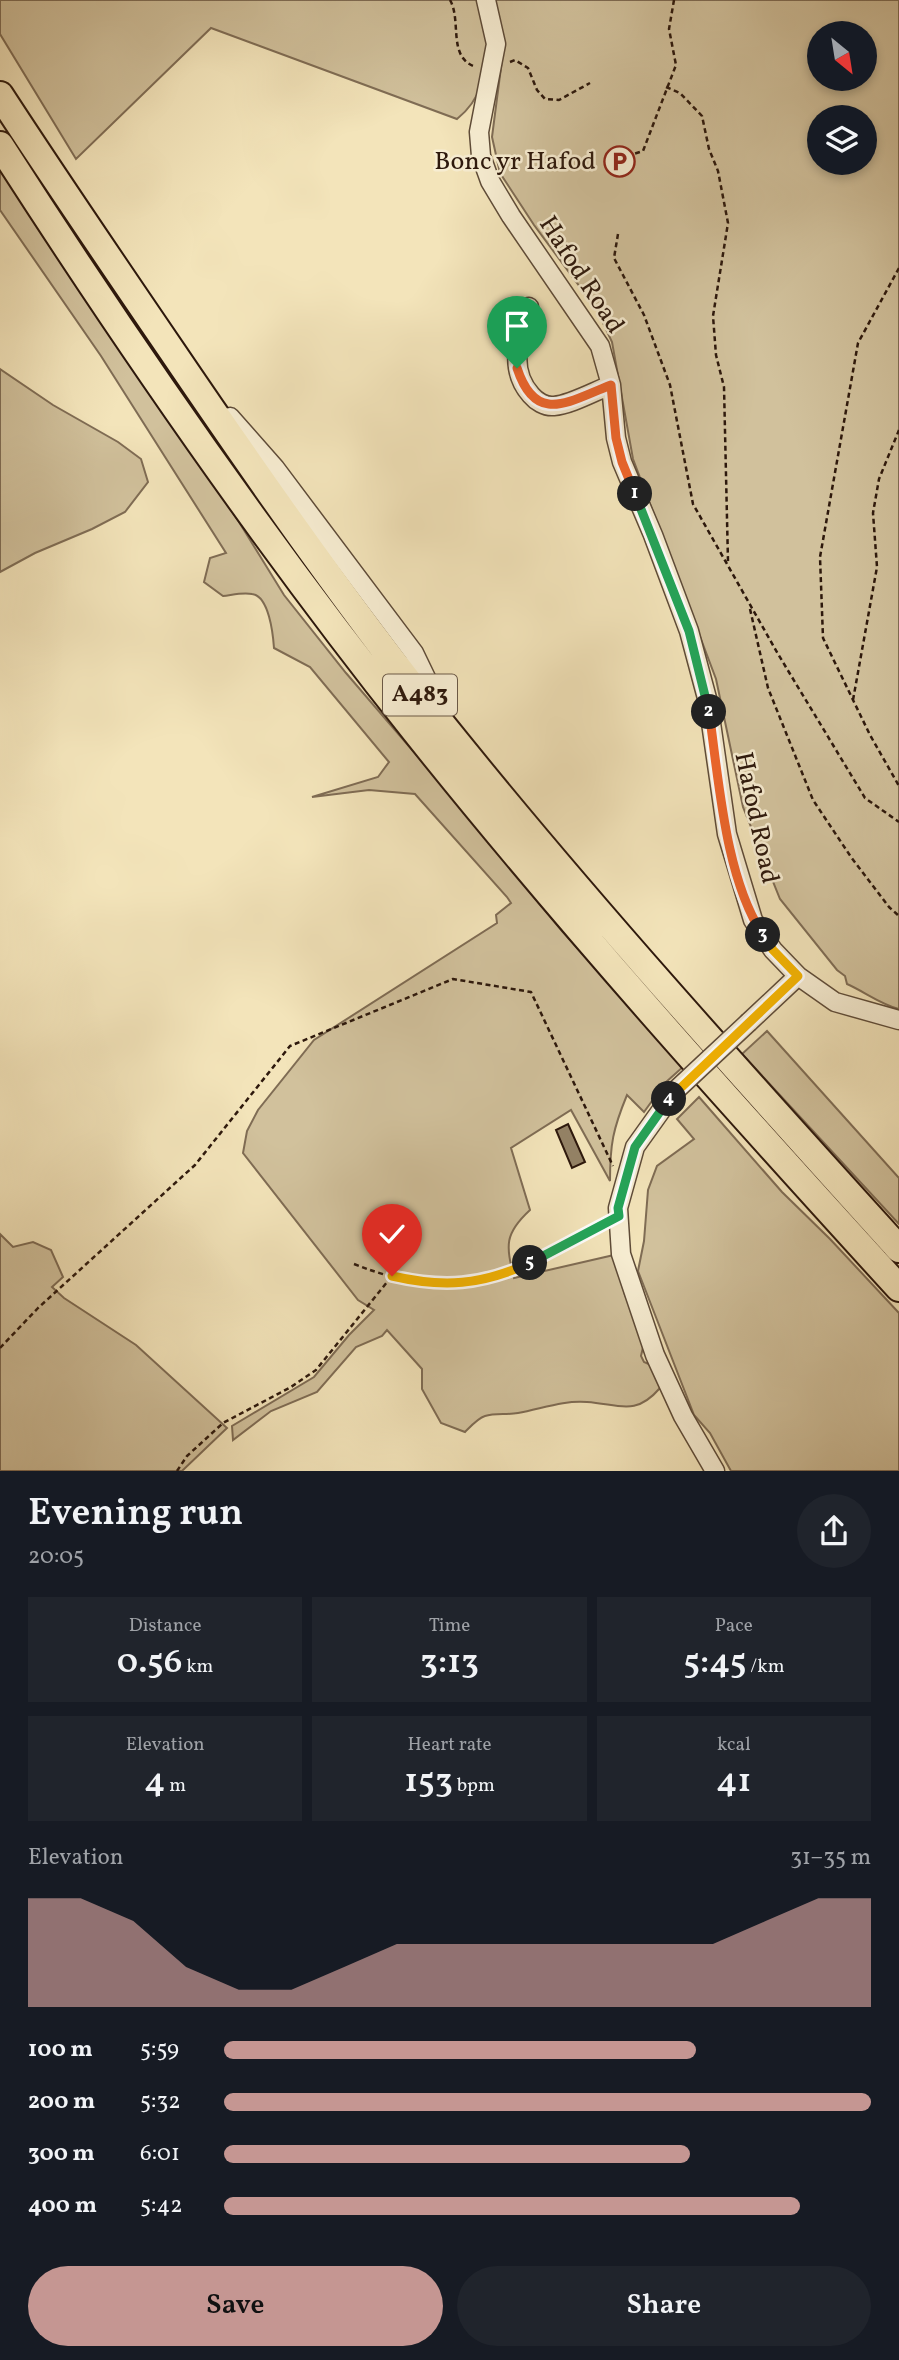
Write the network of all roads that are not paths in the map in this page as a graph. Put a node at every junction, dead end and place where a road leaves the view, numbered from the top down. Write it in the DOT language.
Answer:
graph roads {
  1 [pos="486,0"];
  2 [pos="0,94"];
  3 [pos="0,145"];
  4 [pos="529,307"];
  5 [pos="611,385"];
  6 [pos="798,976"];
  7 [pos="899,1020"];
  8 [pos="899,1249"];
  9 [pos="899,1288"];
  10 [pos="716,1471"];
  1 -- 5 [label="street, Hafod Road"];
  2 -- 8 [label="highway, A483"];
  3 -- 9 [label="highway, A483"];
  4 -- 5 [label="street"];
  5 -- 6 [label="street, Hafod Road"];
  6 -- 7 [label="street, Hafod Road"];
  6 -- 10 [label="street, bridge"];
}
